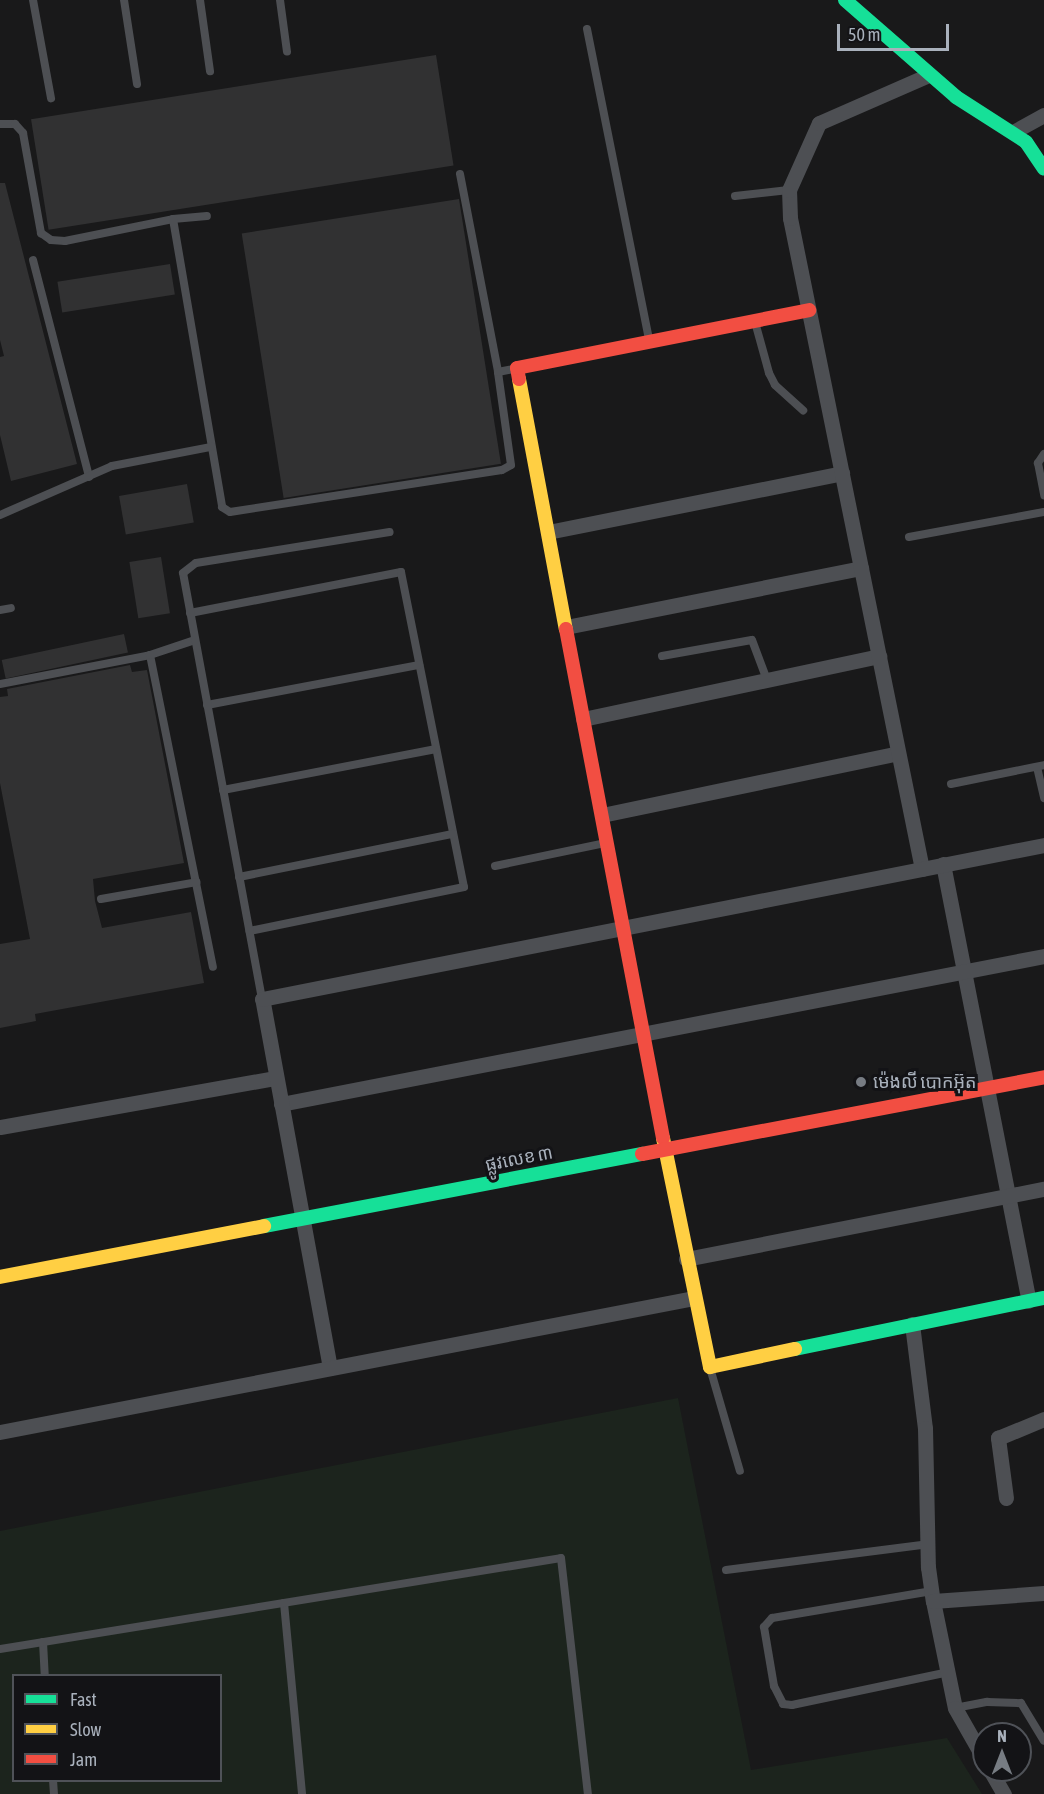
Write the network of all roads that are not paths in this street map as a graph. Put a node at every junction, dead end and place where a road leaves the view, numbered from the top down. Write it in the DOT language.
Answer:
graph roads {
  1 [pos="33,0"];
  2 [pos="124,0"];
  3 [pos="200,0"];
  4 [pos="280,0"];
  5 [pos="846,0"];
  6 [pos="587,29"];
  7 [pos="287,52"];
  8 [pos="210,71"];
  9 [pos="929,75"];
  10 [pos="137,84"];
  11 [pos="51,98"];
  12 [pos="1044,115"];
  13 [pos="0,124"];
  14 [pos="1013,132"];
  15 [pos="1044,169"];
  16 [pos="460,174"];
  17 [pos="789,190"];
  18 [pos="735,196"];
  19 [pos="207,216"];
  20 [pos="173,219"];
  21 [pos="33,260"];
  22 [pos="808,310"];
  23 [pos="755,320"];
  24 [pos="649,341"];
  25 [pos="517,368"];
  26 [pos="498,372"];
  27 [pos="803,410"];
  28 [pos="211,447"];
  29 [pos="1044,454"];
  30 [pos="842,473"];
  31 [pos="89,477"];
  32 [pos="1044,495"];
  33 [pos="1044,512"];
  34 [pos="0,515"];
  35 [pos="390,532"];
  36 [pos="548,532"];
  37 [pos="909,537"];
  38 [pos="861,568"];
  39 [pos="11,609"];
  40 [pos="0,610"];
  41 [pos="190,613"];
  42 [pos="566,627"];
  43 [pos="195,640"];
  44 [pos="150,655"];
  45 [pos="662,656"];
  46 [pos="879,656"];
  47 [pos="419,665"];
  48 [pos="767,680"];
  49 [pos="0,684"];
  50 [pos="207,705"];
  51 [pos="583,719"];
  52 [pos="436,749"];
  53 [pos="898,753"];
  54 [pos="1040,766"];
  55 [pos="951,784"];
  56 [pos="223,790"];
  57 [pos="1044,798"];
  58 [pos="602,815"];
  59 [pos="453,834"];
  60 [pos="607,843"];
  61 [pos="1044,845"];
  62 [pos="943,864"];
  63 [pos="495,866"];
  64 [pos="922,869"];
  65 [pos="239,877"];
  66 [pos="197,882"];
  67 [pos="101,899"];
  68 [pos="623,926"];
  69 [pos="249,931"];
  70 [pos="1044,956"];
  71 [pos="213,967"];
  72 [pos="964,971"];
  73 [pos="262,999"];
  74 [pos="643,1033"];
  75 [pos="1044,1077"];
  76 [pos="276,1078"];
  77 [pos="987,1088"];
  78 [pos="281,1104"];
  79 [pos="0,1127"];
  80 [pos="665,1150"];
  81 [pos="1044,1189"];
  82 [pos="1008,1196"];
  83 [pos="302,1219"];
  84 [pos="686,1259"];
  85 [pos="0,1277"];
  86 [pos="693,1298"];
  87 [pos="1037,1300"];
  88 [pos="912,1324"];
  89 [pos="710,1367"];
  90 [pos="330,1368"];
  91 [pos="1044,1419"];
  92 [pos="0,1432"];
  93 [pos="740,1471"];
  94 [pos="1006,1498"];
  95 [pos="929,1544"];
  96 [pos="726,1570"];
  97 [pos="1044,1593"];
  98 [pos="933,1596"];
  99 [pos="284,1603"];
  100 [pos="43,1642"];
  101 [pos="0,1649"];
  102 [pos="948,1672"];
  103 [pos="45,1674"];
  104 [pos="955,1708"];
  105 [pos="972,1738"];
  106 [pos="1044,1740"];
  107 [pos="302,1794"];
  108 [pos="588,1794"];
  1 -- 11 [label="lane"];
  2 -- 10 [label="lane"];
  3 -- 8 [label="lane"];
  4 -- 7 [label="lane"];
  5 -- 9 [label="street"];
  6 -- 24 [label="lane"];
  9 -- 14 [label="street"];
  9 -- 17 [label="street"];
  12 -- 14 [label="street"];
  13 -- 20 [label="lane"];
  14 -- 15 [label="street"];
  16 -- 26 [label="lane"];
  17 -- 18 [label="lane"];
  17 -- 22 [label="street"];
  19 -- 20 [label="lane"];
  20 -- 28 [label="lane"];
  21 -- 31 [label="lane"];
  22 -- 23 [label="street"];
  22 -- 30 [label="street"];
  23 -- 24 [label="street"];
  23 -- 27 [label="lane"];
  24 -- 25 [label="street"];
  25 -- 26 [label="lane"];
  25 -- 36 [label="street"];
  26 -- 28 [label="lane"];
  28 -- 31 [label="lane"];
  29 -- 32 [label="lane"];
  30 -- 36 [label="street"];
  30 -- 38 [label="street"];
  31 -- 34 [label="lane"];
  33 -- 37 [label="lane"];
  35 -- 41 [label="lane"];
  36 -- 42 [label="street"];
  38 -- 42 [label="street"];
  38 -- 46 [label="street"];
  39 -- 40 [label="lane"];
  41 -- 43 [label="lane"];
  41 -- 47 [label="lane"];
  42 -- 51 [label="street"];
  43 -- 44 [label="lane"];
  43 -- 50 [label="lane"];
  44 -- 49 [label="lane"];
  44 -- 66 [label="lane"];
  45 -- 48 [label="lane"];
  46 -- 48 [label="street"];
  46 -- 53 [label="street"];
  47 -- 50 [label="lane"];
  47 -- 52 [label="lane"];
  48 -- 51 [label="street"];
  50 -- 56 [label="lane"];
  51 -- 58 [label="street"];
  52 -- 56 [label="lane"];
  52 -- 59 [label="lane"];
  53 -- 58 [label="street"];
  53 -- 64 [label="street"];
  54 -- 55 [label="lane"];
  54 -- 57 [label="lane"];
  56 -- 65 [label="lane"];
  58 -- 60 [label="street"];
  59 -- 65 [label="lane"];
  59 -- 69 [label="lane"];
  60 -- 63 [label="lane"];
  60 -- 68 [label="street"];
  61 -- 62 [label="street"];
  62 -- 64 [label="street"];
  62 -- 72 [label="street"];
  64 -- 68 [label="street"];
  65 -- 69 [label="lane"];
  66 -- 67 [label="lane"];
  66 -- 71 [label="lane"];
  68 -- 73 [label="street"];
  68 -- 74 [label="street"];
  69 -- 73 [label="lane"];
  70 -- 72 [label="street"];
  72 -- 74 [label="street"];
  72 -- 77 [label="street"];
  73 -- 76 [label="street"];
  74 -- 78 [label="street"];
  74 -- 80 [label="street"];
  75 -- 77 [label="street, ផ្លូវលេខ ៣"];
  76 -- 78 [label="street"];
  76 -- 79 [label="street"];
  77 -- 80 [label="street, ផ្លូវលេខ ៣"];
  77 -- 82 [label="street"];
  78 -- 83 [label="street"];
  80 -- 83 [label="street, ផ្លូវលេខ ៣"];
  80 -- 84 [label="street"];
  81 -- 82 [label="street"];
  82 -- 84 [label="street"];
  82 -- 87 [label="street"];
  83 -- 85 [label="street, ផ្លូវលេខ ៣"];
  83 -- 90 [label="street"];
  84 -- 86 [label="street"];
  86 -- 89 [label="street"];
  86 -- 90 [label="street"];
  87 -- 88 [label="street"];
  88 -- 89 [label="street"];
  88 -- 95 [label="street"];
  89 -- 93 [label="lane"];
  90 -- 92 [label="street"];
  91 -- 94 [label="street"];
  95 -- 96 [label="lane"];
  95 -- 98 [label="street"];
  97 -- 98 [label="street"];
  98 -- 102 [label="street"];
  98 -- 102 [label="lane"];
  99 -- 100 [label="lane"];
  99 -- 107 [label="lane"];
  99 -- 108 [label="lane"];
  100 -- 101 [label="lane"];
  100 -- 103 [label="lane"];
  102 -- 104 [label="street"];
  104 -- 105 [label="street"];
  104 -- 106 [label="lane"];
}
